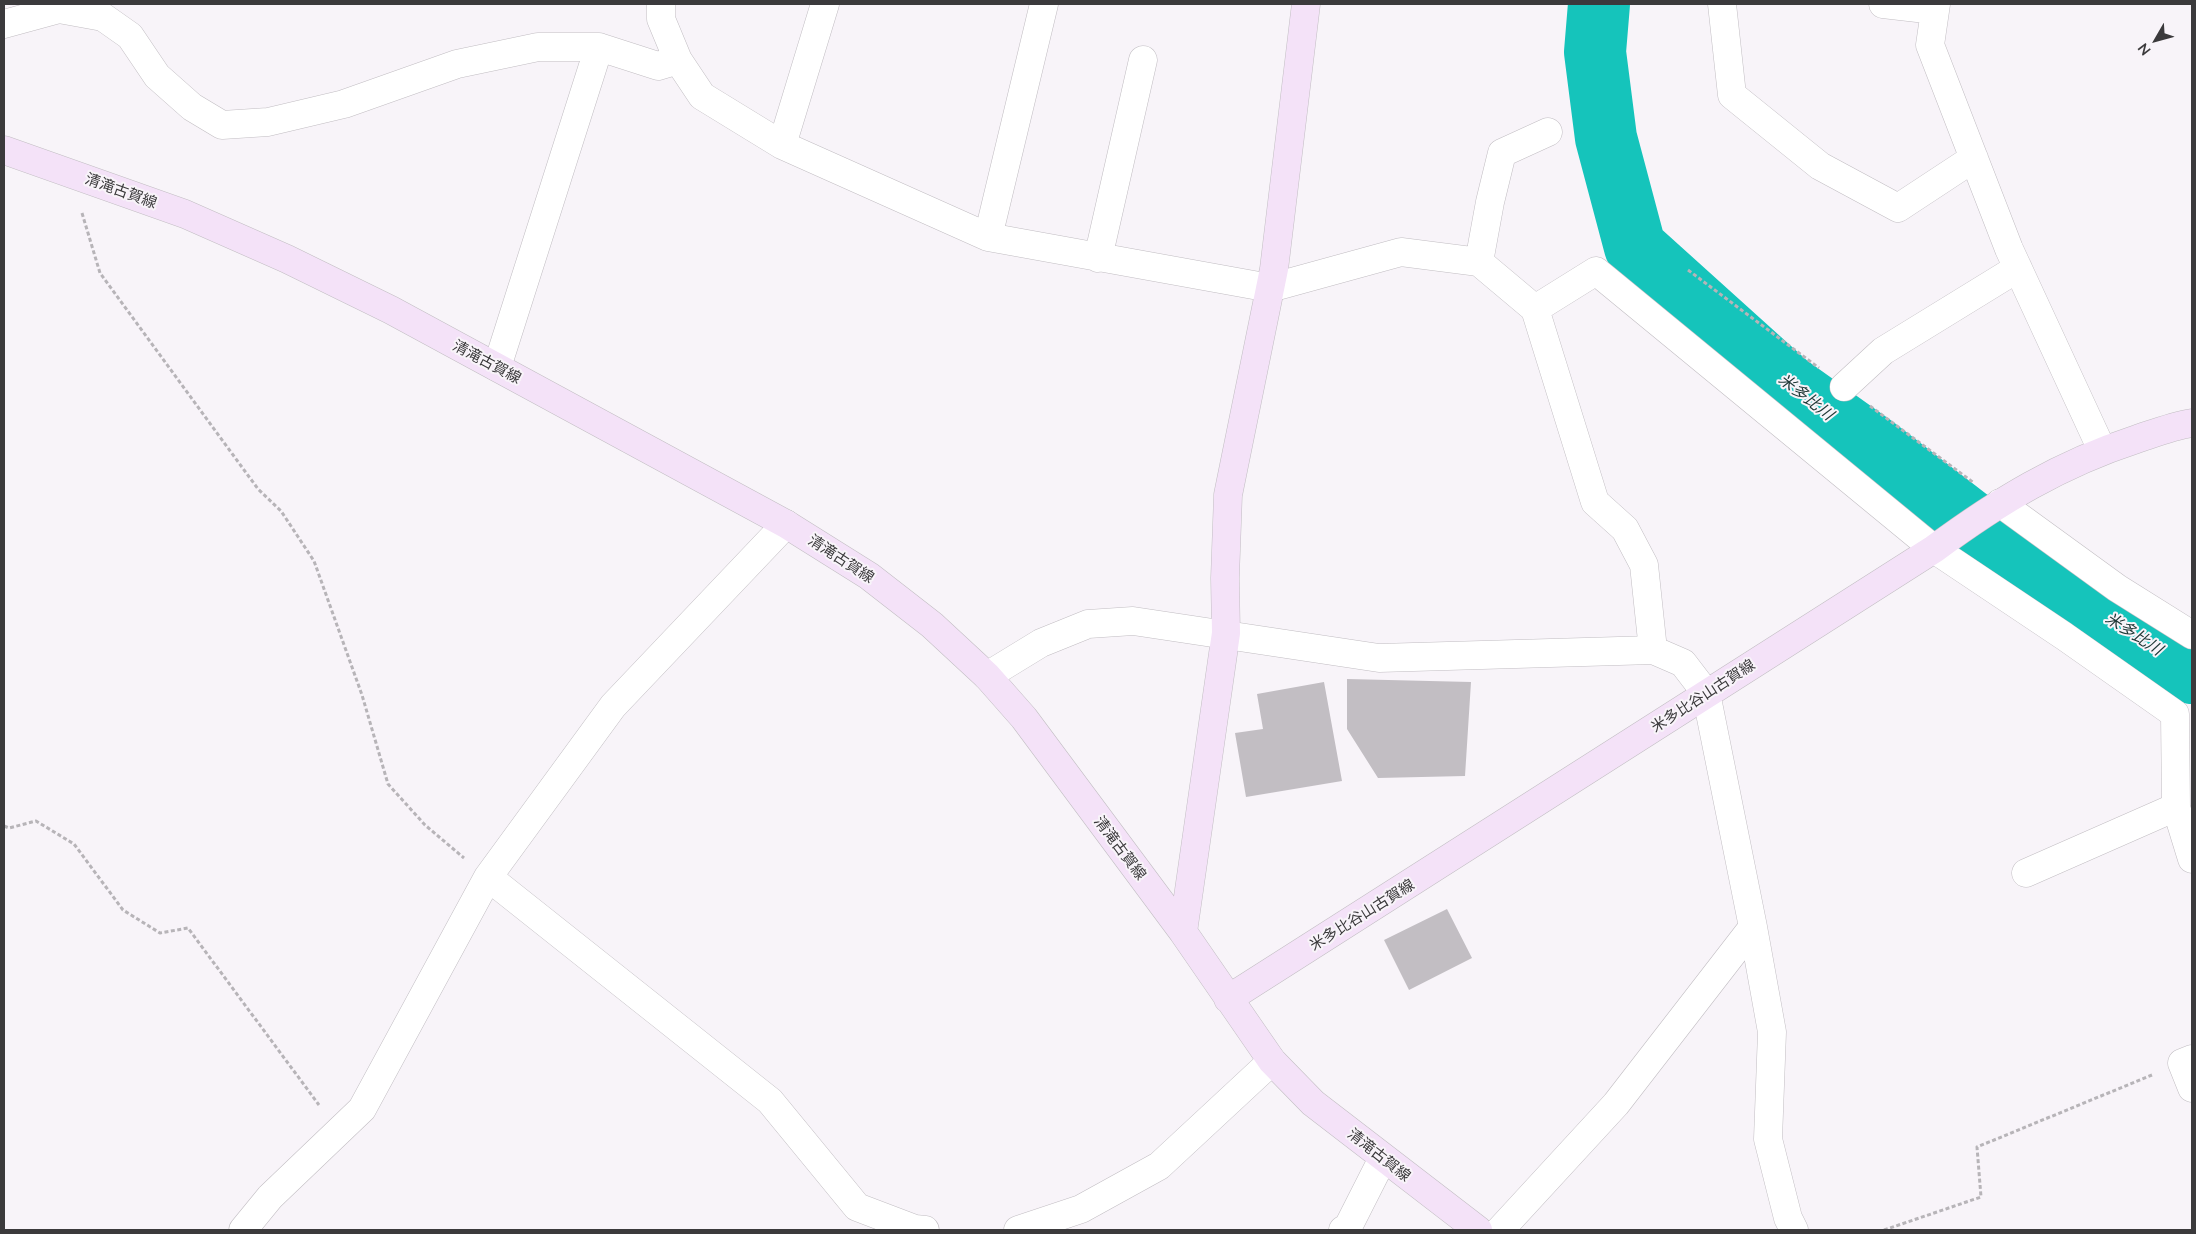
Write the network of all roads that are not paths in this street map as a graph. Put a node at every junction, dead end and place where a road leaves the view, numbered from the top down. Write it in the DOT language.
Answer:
graph roads {
  1 [pos="661,4"];
  2 [pos="825,4"];
  3 [pos="1044,4"];
  4 [pos="1306,4"];
  5 [pos="1722,4"];
  6 [pos="1883,4"];
  7 [pos="1935,7"];
  8 [pos="4,24"];
  9 [pos="599,47"];
  10 [pos="678,60"];
  11 [pos="1143,60"];
  12 [pos="1548,132"];
  13 [pos="782,145"];
  14 [pos="4,150"];
  15 [pos="1974,158"];
  16 [pos="988,237"];
  17 [pos="1098,258"];
  18 [pos="1479,262"];
  19 [pos="2018,268"];
  20 [pos="1270,288"];
  21 [pos="1535,308"];
  22 [pos="497,367"];
  23 [pos="1844,387"];
  24 [pos="2192,423"];
  25 [pos="2102,450"];
  26 [pos="2000,503"];
  27 [pos="786,524"];
  28 [pos="1939,545"];
  29 [pos="1226,633"];
  30 [pos="2192,635"];
  31 [pos="1653,650"];
  32 [pos="987,676"];
  33 [pos="1706,693"];
  34 [pos="2176,807"];
  35 [pos="2192,859"];
  36 [pos="2026,873"];
  37 [pos="488,877"];
  38 [pos="1753,926"];
  39 [pos="1183,932"];
  40 [pos="1228,999"];
  41 [pos="1272,1061"];
  42 [pos="2187,1061"];
  43 [pos="2192,1088"];
  44 [pos="1383,1158"];
  45 [pos="243,1230"];
  46 [pos="925,1230"];
  47 [pos="1018,1230"];
  48 [pos="1343,1230"];
  49 [pos="1478,1230"];
  50 [pos="1500,1230"];
  51 [pos="1794,1230"];
  1 -- 10 [label="street"];
  2 -- 13 [label="street"];
  3 -- 16 [label="street"];
  4 -- 20 [label="main road"];
  5 -- 15 [label="street"];
  6 -- 7 [label="street"];
  7 -- 15 [label="street"];
  8 -- 9 [label="street"];
  9 -- 10 [label="street"];
  9 -- 22 [label="street"];
  10 -- 13 [label="street"];
  11 -- 17 [label="street"];
  12 -- 18 [label="street"];
  13 -- 16 [label="street"];
  14 -- 22 [label="main road, 清滝古賀線"];
  15 -- 19 [label="street"];
  16 -- 17 [label="street"];
  17 -- 20 [label="street"];
  18 -- 20 [label="street"];
  18 -- 21 [label="street"];
  19 -- 23 [label="street"];
  19 -- 25 [label="street"];
  20 -- 29 [label="main road"];
  21 -- 28 [label="street"];
  21 -- 31 [label="street"];
  22 -- 27 [label="main road, 清滝古賀線"];
  24 -- 25 [label="main road, 米多比谷山古賀線"];
  25 -- 26 [label="main road, 米多比谷山古賀線"];
  26 -- 28 [label="main road, 米多比谷山古賀線"];
  26 -- 30 [label="street"];
  27 -- 32 [label="main road, 清滝古賀線"];
  27 -- 37 [label="street"];
  28 -- 33 [label="main road, 米多比谷山古賀線"];
  28 -- 34 [label="street"];
  29 -- 31 [label="street"];
  29 -- 32 [label="street"];
  29 -- 39 [label="main road"];
  31 -- 33 [label="street"];
  32 -- 39 [label="main road, 清滝古賀線"];
  33 -- 38 [label="street"];
  33 -- 40 [label="main road, 米多比谷山古賀線"];
  34 -- 35 [label="street"];
  34 -- 36 [label="street"];
  37 -- 45 [label="street"];
  37 -- 46 [label="street"];
  38 -- 50 [label="street"];
  38 -- 51 [label="street"];
  39 -- 40 [label="main road, 清滝古賀線"];
  40 -- 41 [label="main road, 清滝古賀線"];
  41 -- 44 [label="main road, 清滝古賀線"];
  41 -- 47 [label="street"];
  42 -- 43 [label="street"];
  44 -- 48 [label="street"];
  44 -- 49 [label="main road, 清滝古賀線"];
}
